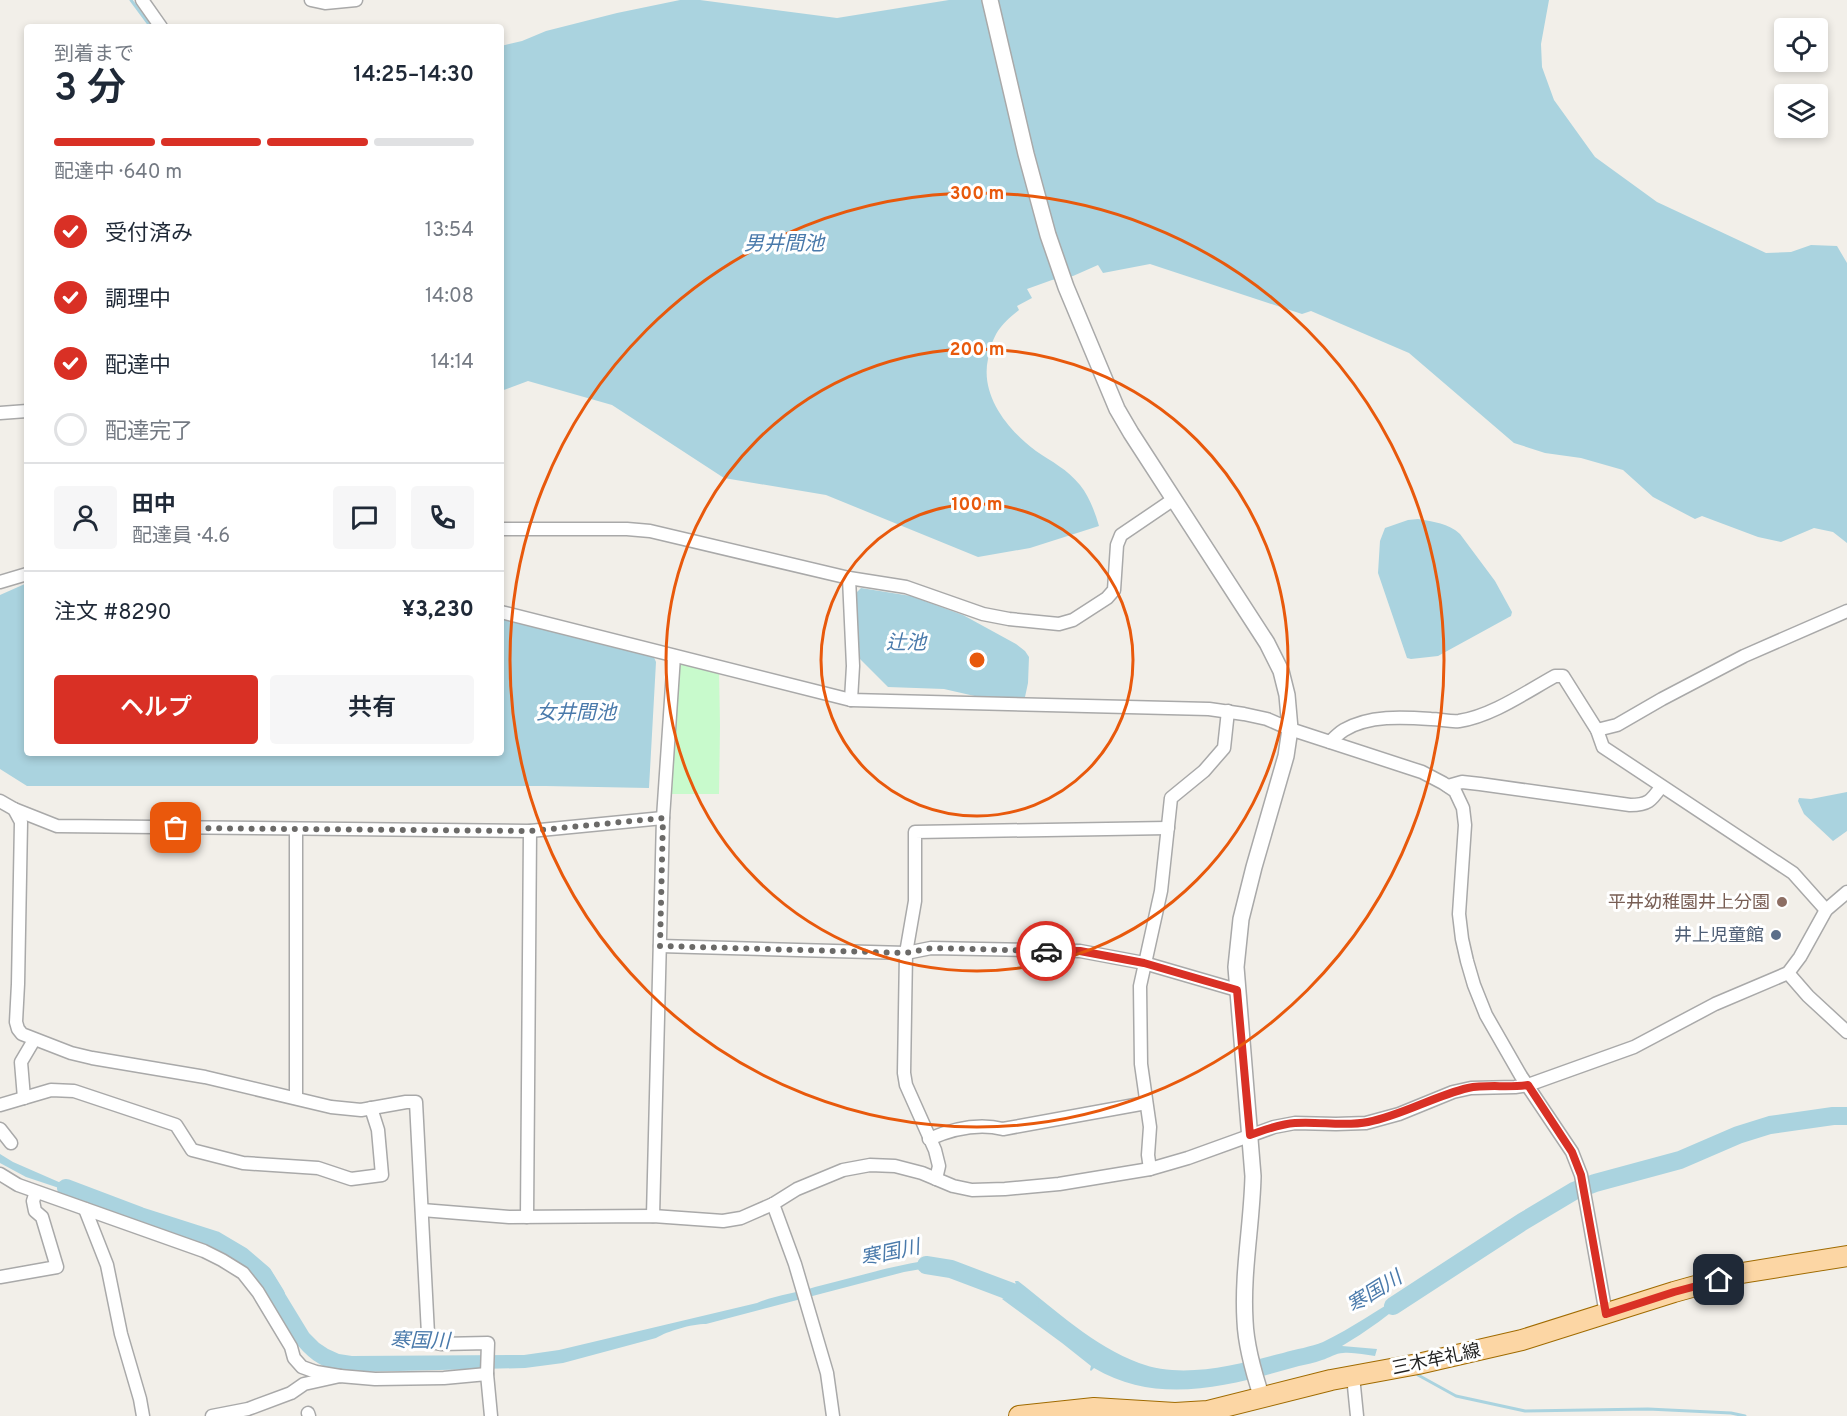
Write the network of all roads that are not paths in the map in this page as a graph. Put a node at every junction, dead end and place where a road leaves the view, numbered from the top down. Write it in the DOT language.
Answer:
graph roads {
  1 [pos="142,0"];
  2 [pos="311,0"];
  3 [pos="357,0"];
  4 [pos="990,0"];
  5 [pos="158,24"];
  6 [pos="24,411"];
  7 [pos="0,413"];
  8 [pos="1174,499"];
  9 [pos="504,530"];
  10 [pos="24,575"];
  11 [pos="849,578"];
  12 [pos="0,582"];
  13 [pos="1847,611"];
  14 [pos="504,613"];
  15 [pos="674,656"];
  16 [pos="851,700"];
  17 [pos="1228,711"];
  18 [pos="1290,729"];
  19 [pos="1597,730"];
  20 [pos="1330,742"];
  21 [pos="1448,786"];
  22 [pos="1661,787"];
  23 [pos="0,801"];
  24 [pos="14,809"];
  25 [pos="663,818"];
  26 [pos="1168,828"];
  27 [pos="296,829"];
  28 [pos="530,831"];
  29 [pos="1847,892"];
  30 [pos="1826,910"];
  31 [pos="660,946"];
  32 [pos="906,953"];
  33 [pos="1144,963"];
  34 [pos="1788,973"];
  35 [pos="1237,990"];
  36 [pos="1847,1032"];
  37 [pos="34,1040"];
  38 [pos="1528,1085"];
  39 [pos="24,1098"];
  40 [pos="296,1098"];
  41 [pos="1146,1103"];
  42 [pos="0,1105"];
  43 [pos="371,1108"];
  44 [pos="0,1129"];
  45 [pos="1250,1135"];
  46 [pos="929,1138"];
  47 [pos="11,1143"];
  48 [pos="1150,1169"];
  49 [pos="0,1174"];
  50 [pos="936,1179"];
  51 [pos="36,1192"];
  52 [pos="773,1204"];
  53 [pos="85,1209"];
  54 [pos="422,1210"];
  55 [pos="654,1216"];
  56 [pos="527,1217"];
  57 [pos="1847,1256"];
  58 [pos="0,1277"];
  59 [pos="1606,1314"];
  60 [pos="487,1374"];
  61 [pos="340,1376"];
  62 [pos="1353,1376"];
  63 [pos="1259,1390"];
  64 [pos="249,1413"];
  65 [pos="143,1416"];
  66 [pos="212,1416"];
  67 [pos="491,1416"];
  68 [pos="833,1416"];
  69 [pos="1019,1416"];
  70 [pos="1357,1416"];
  1 -- 5 [label="street"];
  2 -- 3 [label="street"];
  4 -- 8 [label="street"];
  6 -- 7 [label="street"];
  8 -- 11 [label="street"];
  8 -- 18 [label="street"];
  9 -- 11 [label="street"];
  10 -- 12 [label="street"];
  11 -- 16 [label="street"];
  13 -- 19 [label="street"];
  14 -- 15 [label="street"];
  15 -- 16 [label="street"];
  15 -- 25 [label="street"];
  16 -- 17 [label="street"];
  17 -- 18 [label="street"];
  17 -- 26 [label="street"];
  18 -- 20 [label="street"];
  18 -- 35 [label="street"];
  19 -- 20 [label="street"];
  19 -- 22 [label="street"];
  20 -- 21 [label="street"];
  21 -- 22 [label="street"];
  21 -- 38 [label="street"];
  22 -- 30 [label="street"];
  23 -- 24 [label="street"];
  24 -- 27 [label="street"];
  24 -- 37 [label="street"];
  25 -- 28 [label="street"];
  25 -- 31 [label="street"];
  26 -- 32 [label="street"];
  26 -- 33 [label="street"];
  27 -- 28 [label="street"];
  27 -- 40 [label="street"];
  28 -- 56 [label="street"];
  29 -- 30 [label="street"];
  30 -- 34 [label="street"];
  31 -- 32 [label="street"];
  31 -- 55 [label="street"];
  32 -- 33 [label="street"];
  32 -- 46 [label="street"];
  33 -- 35 [label="street"];
  33 -- 41 [label="street"];
  34 -- 36 [label="street"];
  34 -- 38 [label="street"];
  35 -- 45 [label="street"];
  37 -- 39 [label="street"];
  37 -- 40 [label="street"];
  38 -- 45 [label="street"];
  38 -- 59 [label="street"];
  39 -- 42 [label="street"];
  39 -- 43 [label="street"];
  40 -- 43 [label="street"];
  41 -- 46 [label="street"];
  41 -- 48 [label="street"];
  43 -- 54 [label="street"];
  44 -- 47 [label="street"];
  45 -- 48 [label="street"];
  45 -- 63 [label="street"];
  46 -- 50 [label="street"];
  48 -- 50 [label="street"];
  49 -- 51 [label="street"];
  50 -- 52 [label="street"];
  51 -- 53 [label="street"];
  51 -- 58 [label="street"];
  52 -- 55 [label="street"];
  52 -- 68 [label="street"];
  53 -- 61 [label="street"];
  53 -- 65 [label="street"];
  54 -- 56 [label="street"];
  54 -- 60 [label="street"];
  55 -- 56 [label="street"];
  57 -- 59 [label="main road, 三木牟礼線"];
  59 -- 62 [label="main road, 三木牟礼線"];
  60 -- 61 [label="street"];
  60 -- 67 [label="street"];
  61 -- 64 [label="street"];
  62 -- 63 [label="main road, 三木牟礼線"];
  62 -- 70 [label="street"];
  63 -- 69 [label="main road, 三木牟礼線"];
  64 -- 66 [label="street"];
}
